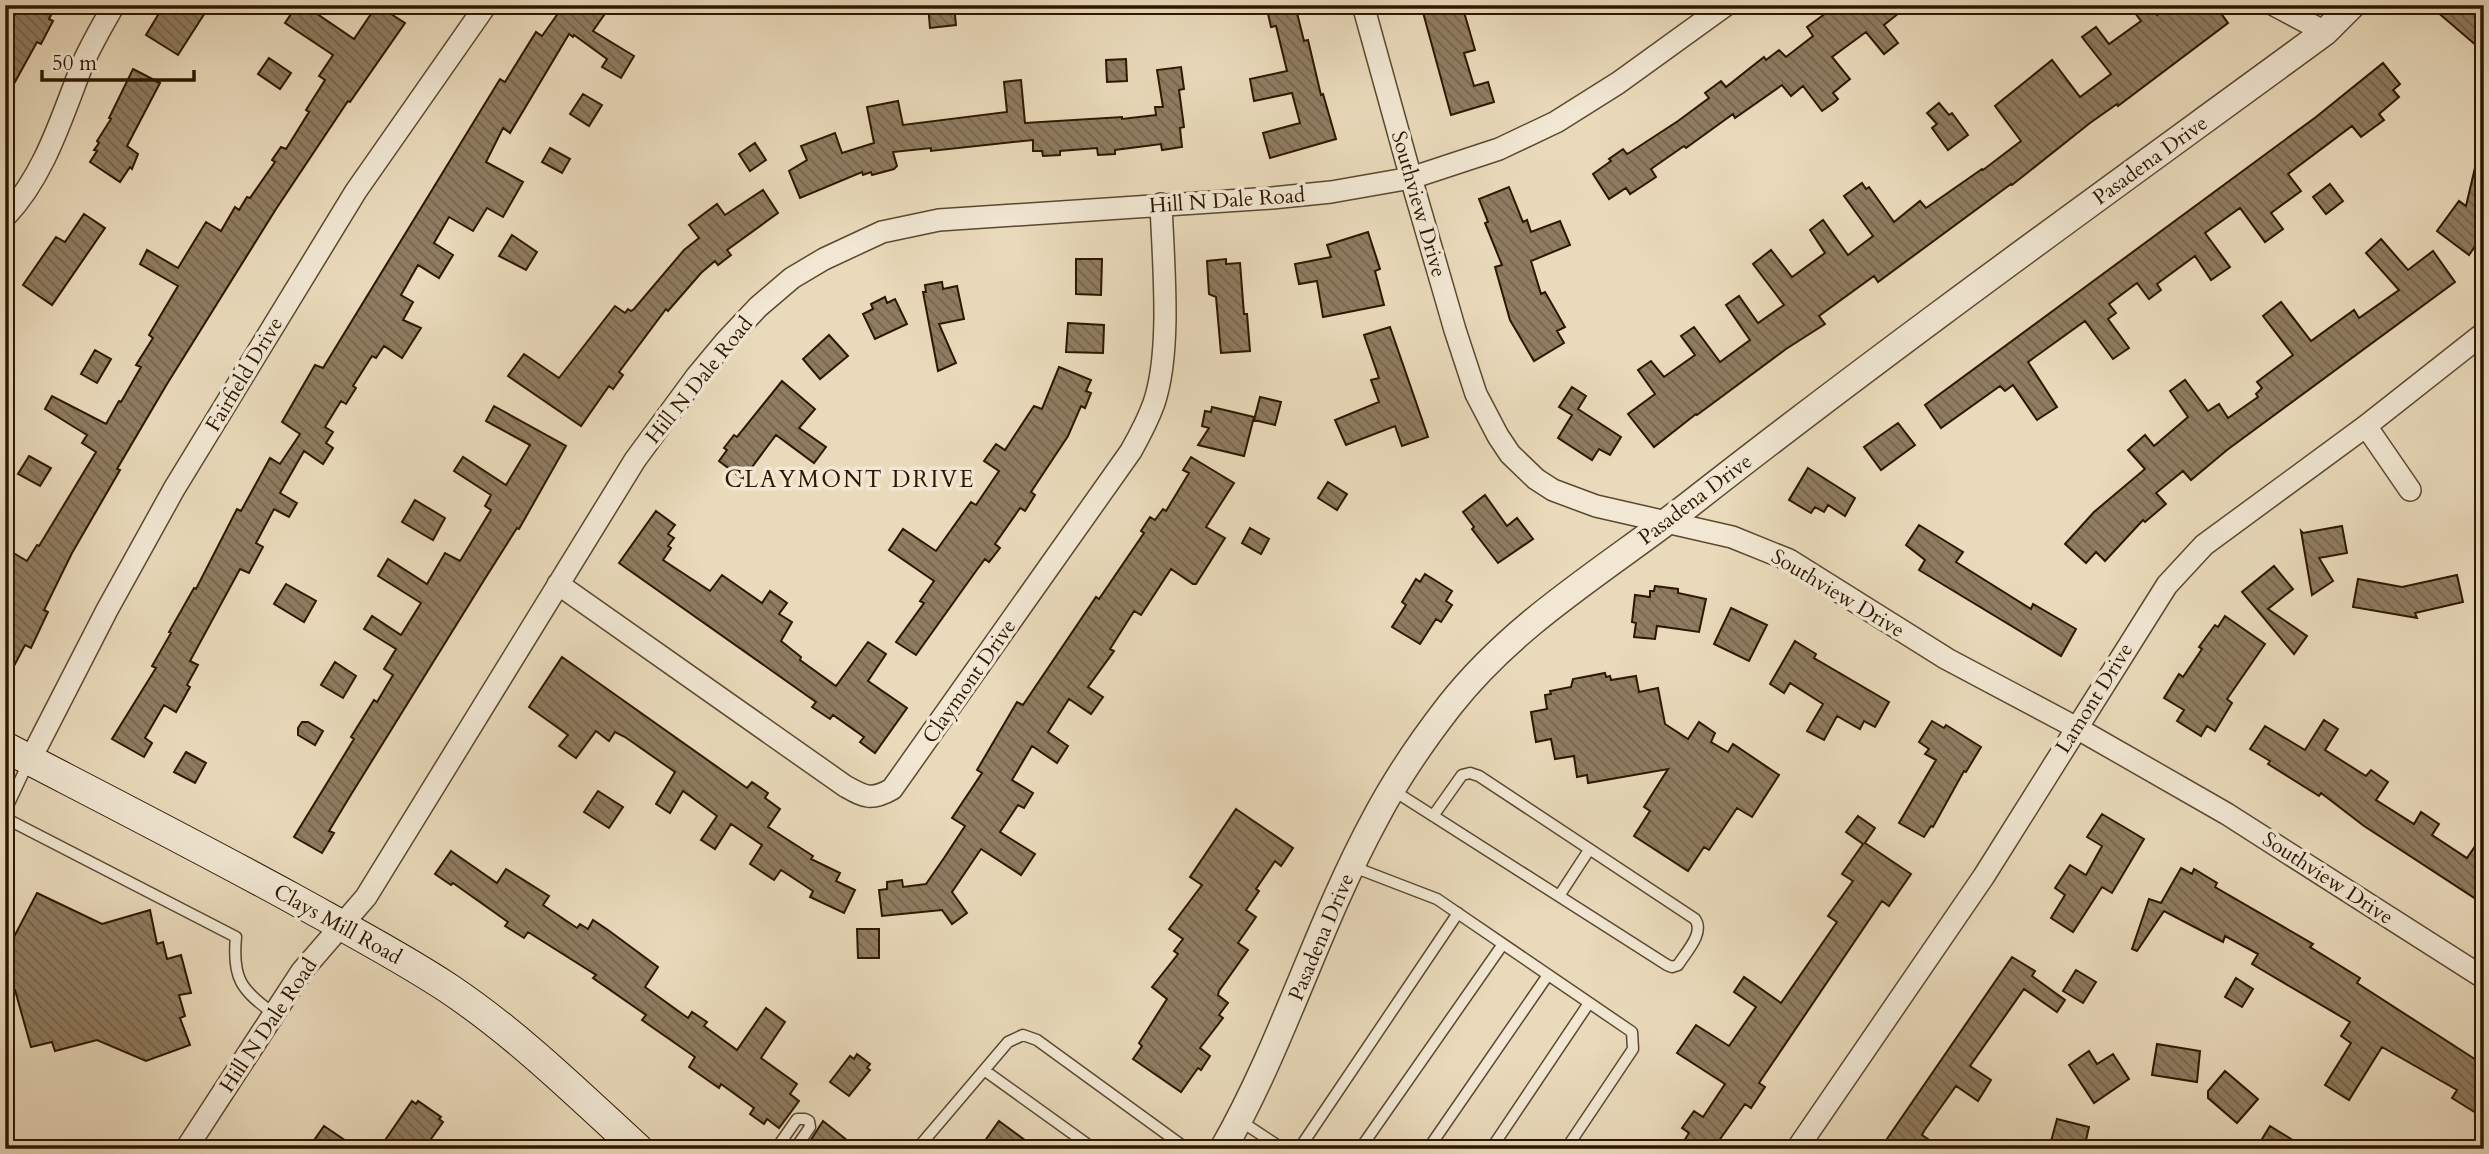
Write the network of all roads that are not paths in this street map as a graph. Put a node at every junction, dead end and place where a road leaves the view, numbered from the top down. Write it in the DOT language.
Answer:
graph roads {
  1 [pos="114,5"];
  2 [pos="486,5"];
  3 [pos="1363,5"];
  4 [pos="1726,5"];
  5 [pos="2274,5"];
  6 [pos="2352,5"];
  7 [pos="2325,32"];
  8 [pos="1411,178"];
  9 [pos="1161,204"];
  10 [pos="5,218"];
  11 [pos="2484,333"];
  12 [pos="2366,426"];
  13 [pos="2410,490"];
  14 [pos="1668,521"];
  15 [pos="558,584"];
  16 [pos="2076,727"];
  17 [pos="17,754"];
  18 [pos="1391,789"];
  19 [pos="5,812"];
  20 [pos="1433,816"];
  21 [pos="5,818"];
  22 [pos="1589,850"];
  23 [pos="1352,866"];
  24 [pos="1559,896"];
  25 [pos="1458,913"];
  26 [pos="341,925"];
  27 [pos="1503,944"];
  28 [pos="1548,975"];
  29 [pos="2484,978"];
  30 [pos="1590,1003"];
  31 [pos="273,1013"];
  32 [pos="984,1070"];
  33 [pos="1239,1120"];
  34 [pos="5,1140"];
  35 [pos="1171,1144"];
  36 [pos="17,1149"];
  37 [pos="186,1149"];
  38 [pos="638,1149"];
  39 [pos="776,1149"];
  40 [pos="795,1149"];
  41 [pos="918,1149"];
  42 [pos="1094,1149"];
  43 [pos="1187,1149"];
  44 [pos="1223,1149"];
  45 [pos="1283,1149"];
  46 [pos="1299,1149"];
  47 [pos="1360,1149"];
  48 [pos="1428,1149"];
  49 [pos="1491,1149"];
  50 [pos="1566,1149"];
  51 [pos="1797,1149"];
  1 -- 10 [label="street"];
  2 -- 17 [label="street, Fairfield Drive"];
  3 -- 8 [label="street, Southview Drive"];
  4 -- 8 [label="street, Hill N Dale Road"];
  5 -- 7 [label="street"];
  6 -- 7 [label="street, Pasadena Drive"];
  7 -- 14 [label="street, Pasadena Drive"];
  8 -- 9 [label="street, Hill N Dale Road"];
  8 -- 14 [label="street, Southview Drive"];
  9 -- 15 [label="street, Hill N Dale Road"];
  9 -- 15 [label="street, Claymont Drive"];
  11 -- 12 [label="street, Lamont Drive"];
  12 -- 13 [label="street"];
  12 -- 16 [label="street, Lamont Drive"];
  14 -- 16 [label="street, Southview Drive"];
  14 -- 18 [label="street, Pasadena Drive"];
  15 -- 26 [label="street, Hill N Dale Road"];
  16 -- 29 [label="street, Southview Drive"];
  16 -- 51 [label="street, Lamont Drive"];
  17 -- 19 [label="lane"];
  17 -- 26 [label="main road, Clays Mill Road"];
  18 -- 20 [label="lane"];
  18 -- 23 [label="street, Pasadena Drive"];
  20 -- 22 [label="lane"];
  20 -- 24 [label="lane"];
  21 -- 31 [label="lane"];
  22 -- 24 [label="lane"];
  22 -- 24 [label="lane"];
  23 -- 25 [label="lane"];
  23 -- 33 [label="street, Pasadena Drive"];
  25 -- 27 [label="lane"];
  25 -- 46 [label="lane"];
  26 -- 31 [label="street, Hill N Dale Road"];
  26 -- 38 [label="main road, Clays Mill Road"];
  27 -- 28 [label="lane"];
  27 -- 47 [label="lane"];
  28 -- 30 [label="lane"];
  28 -- 48 [label="lane"];
  30 -- 49 [label="lane"];
  30 -- 50 [label="lane"];
  31 -- 37 [label="street, Hill N Dale Road"];
  32 -- 35 [label="lane"];
  32 -- 41 [label="lane"];
  32 -- 42 [label="lane"];
  33 -- 44 [label="street, Pasadena Drive"];
  33 -- 45 [label="lane"];
  34 -- 36 [label="lane"];
  35 -- 43 [label="lane"];
  39 -- 40 [label="lane"];
}
